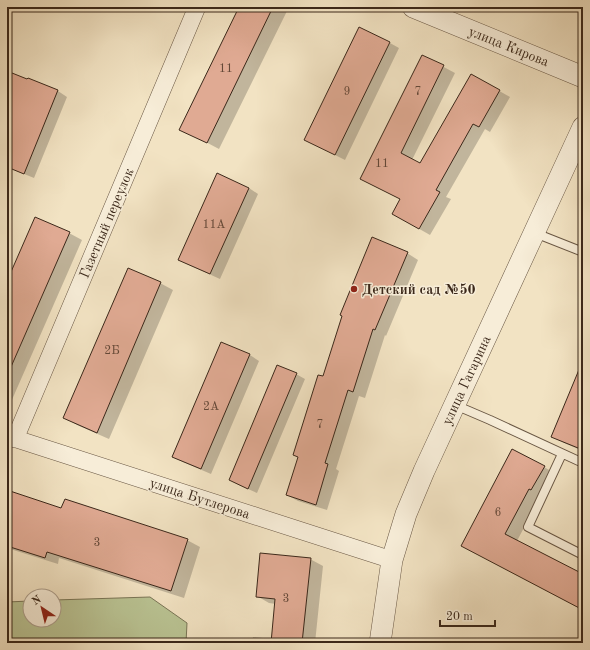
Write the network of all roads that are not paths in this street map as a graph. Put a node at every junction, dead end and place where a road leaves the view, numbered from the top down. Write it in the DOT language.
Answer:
graph roads {
  1 [pos="197,7"];
  2 [pos="413,7"];
  3 [pos="583,77"];
  4 [pos="583,127"];
  5 [pos="534,233"];
  6 [pos="583,252"];
  7 [pos="455,405"];
  8 [pos="11,438"];
  9 [pos="562,454"];
  10 [pos="583,463"];
  11 [pos="583,555"];
  12 [pos="392,560"];
  13 [pos="380,643"];
  1 -- 8 [label="street, Газетный переулок"];
  2 -- 3 [label="street, улица Кирова"];
  4 -- 5 [label="street, улица Гагарина"];
  5 -- 6 [label="lane"];
  5 -- 7 [label="street, улица Гагарина"];
  7 -- 9 [label="lane"];
  7 -- 12 [label="street, улица Гагарина"];
  8 -- 12 [label="street, улица Бутлерова"];
  9 -- 10 [label="lane"];
  9 -- 11 [label="lane"];
  12 -- 13 [label="street, улица Гагарина"];
}
